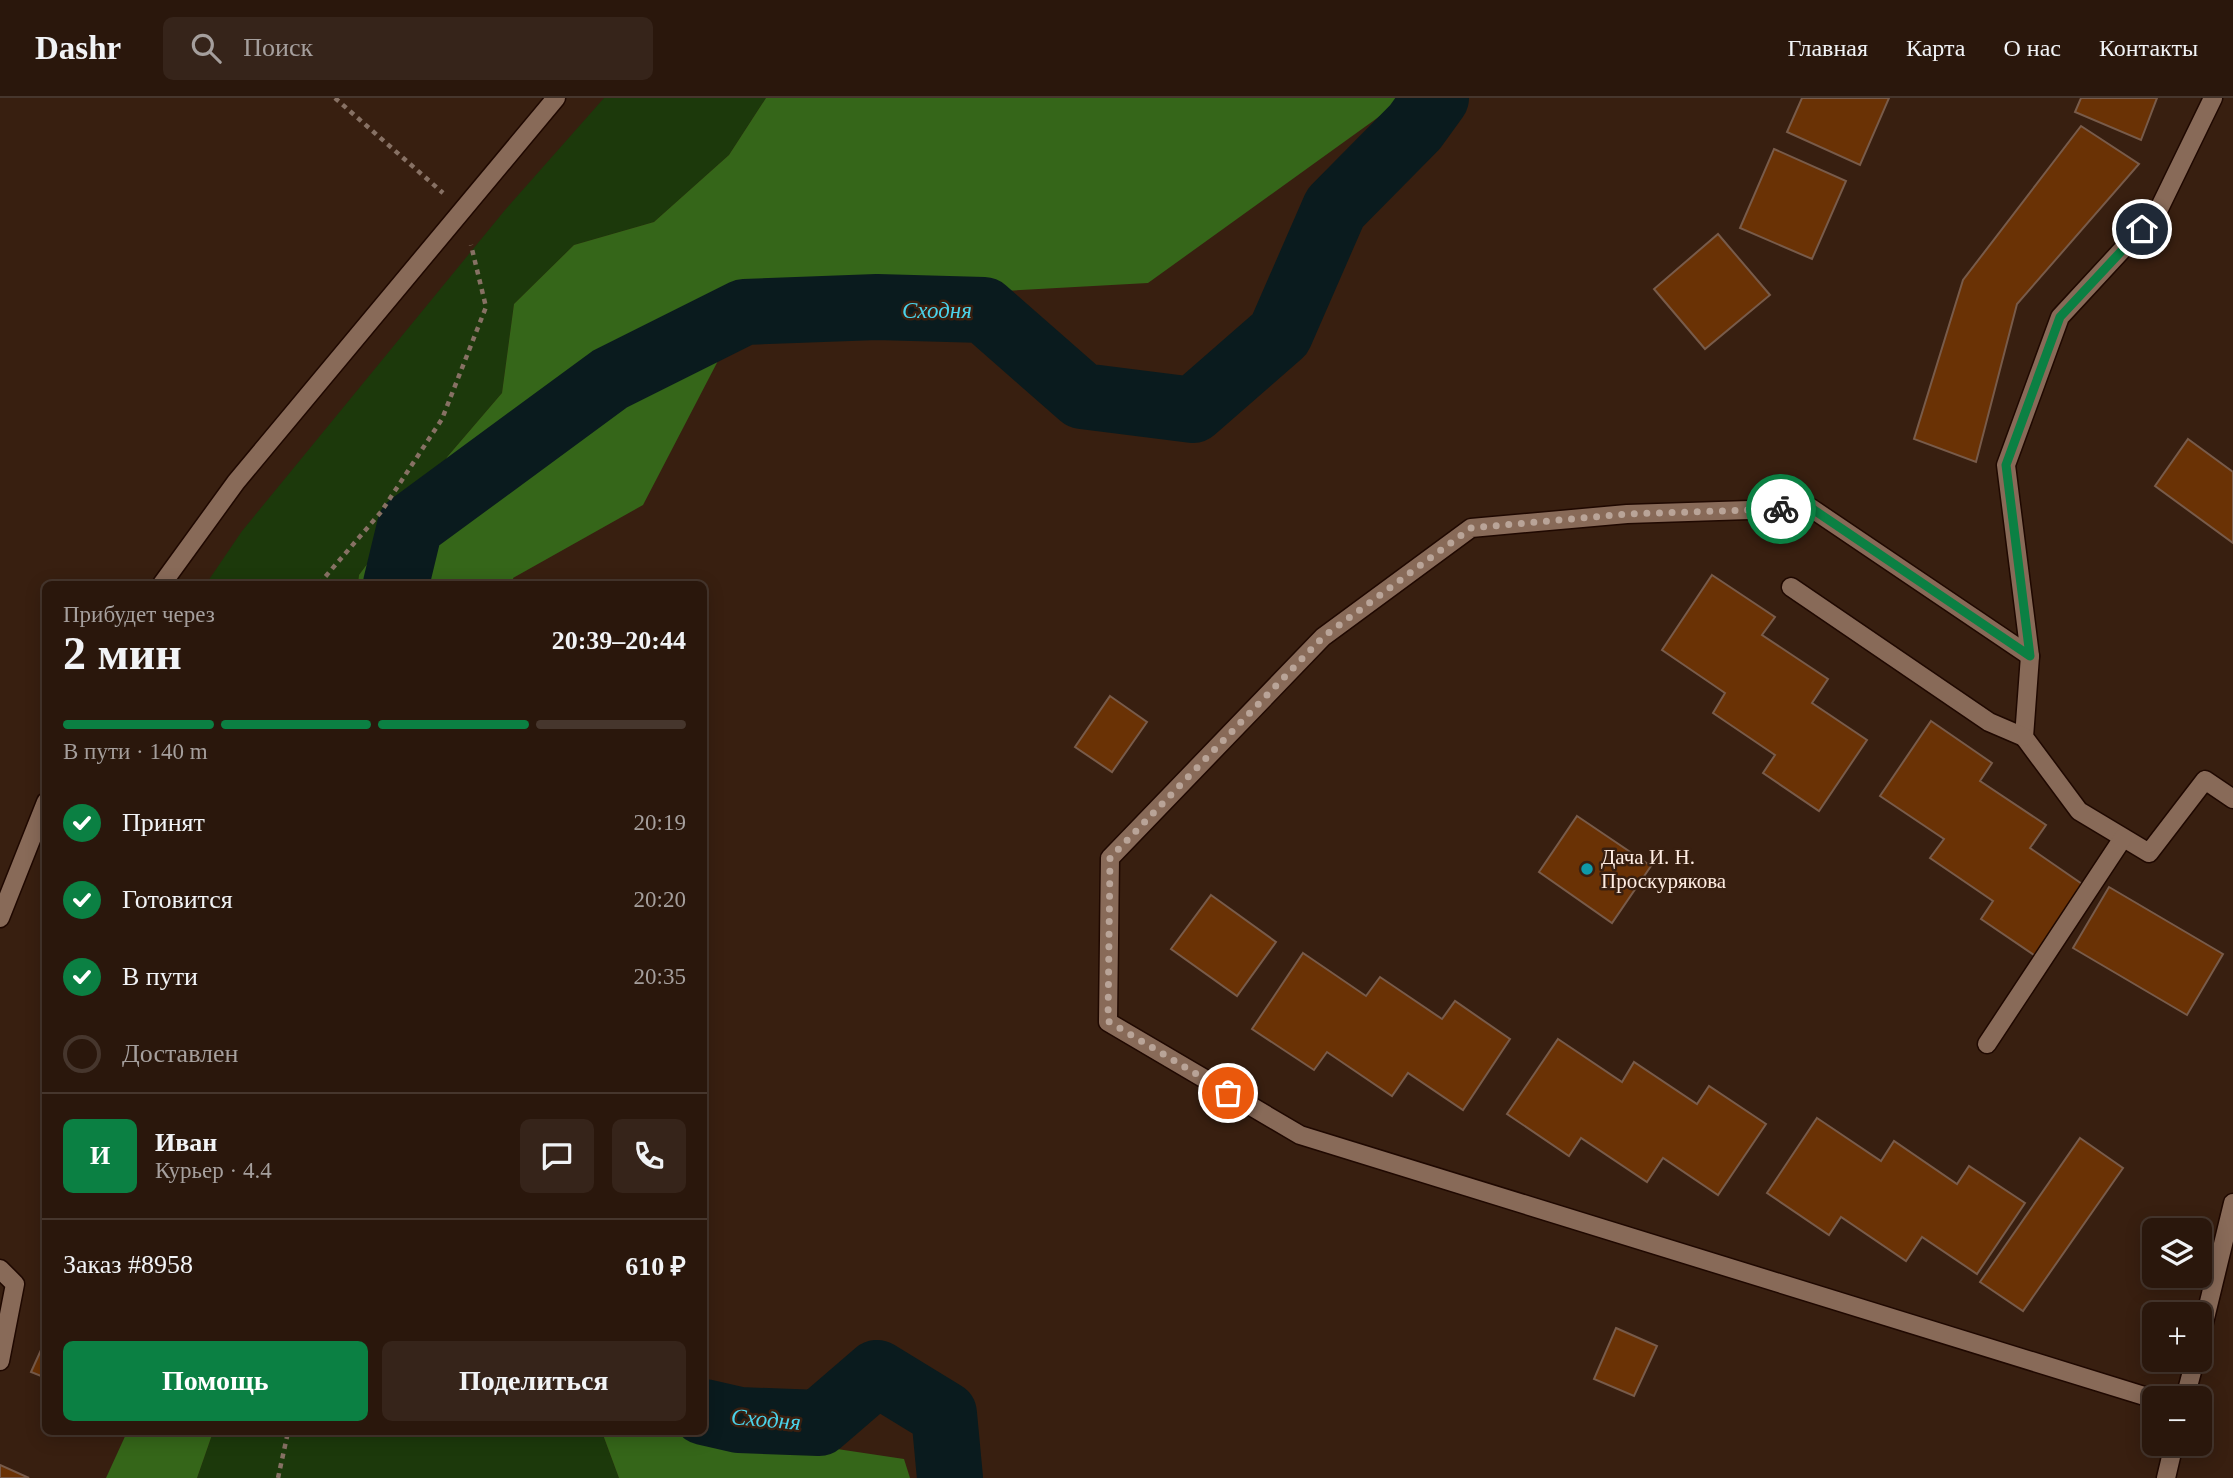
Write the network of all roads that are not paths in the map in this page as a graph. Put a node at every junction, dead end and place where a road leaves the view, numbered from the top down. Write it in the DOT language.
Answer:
graph roads {
  1 [pos="556,98"];
  2 [pos="2215,100"];
  3 [pos="164,581"];
  4 [pos="1791,587"];
  5 [pos="2030,656"];
  6 [pos="2024,737"];
  7 [pos="2233,799"];
  8 [pos="42,812"];
  9 [pos="2123,838"];
  10 [pos="0,918"];
  11 [pos="1987,1044"];
  12 [pos="2233,1203"];
  13 [pos="0,1269"];
  14 [pos="2209,1302"];
  15 [pos="0,1361"];
  16 [pos="2142,1395"];
  17 [pos="2171,1456"];
  18 [pos="2166,1478"];
  1 -- 3 [label="street"];
  2 -- 5 [label="street"];
  4 -- 6 [label="street"];
  5 -- 6 [label="street"];
  5 -- 16 [label="street"];
  6 -- 9 [label="street"];
  7 -- 9 [label="street"];
  8 -- 10 [label="street"];
  9 -- 11 [label="street"];
  12 -- 14 [label="street"];
  13 -- 15 [label="street"];
  17 -- 18 [label="street"];
}
